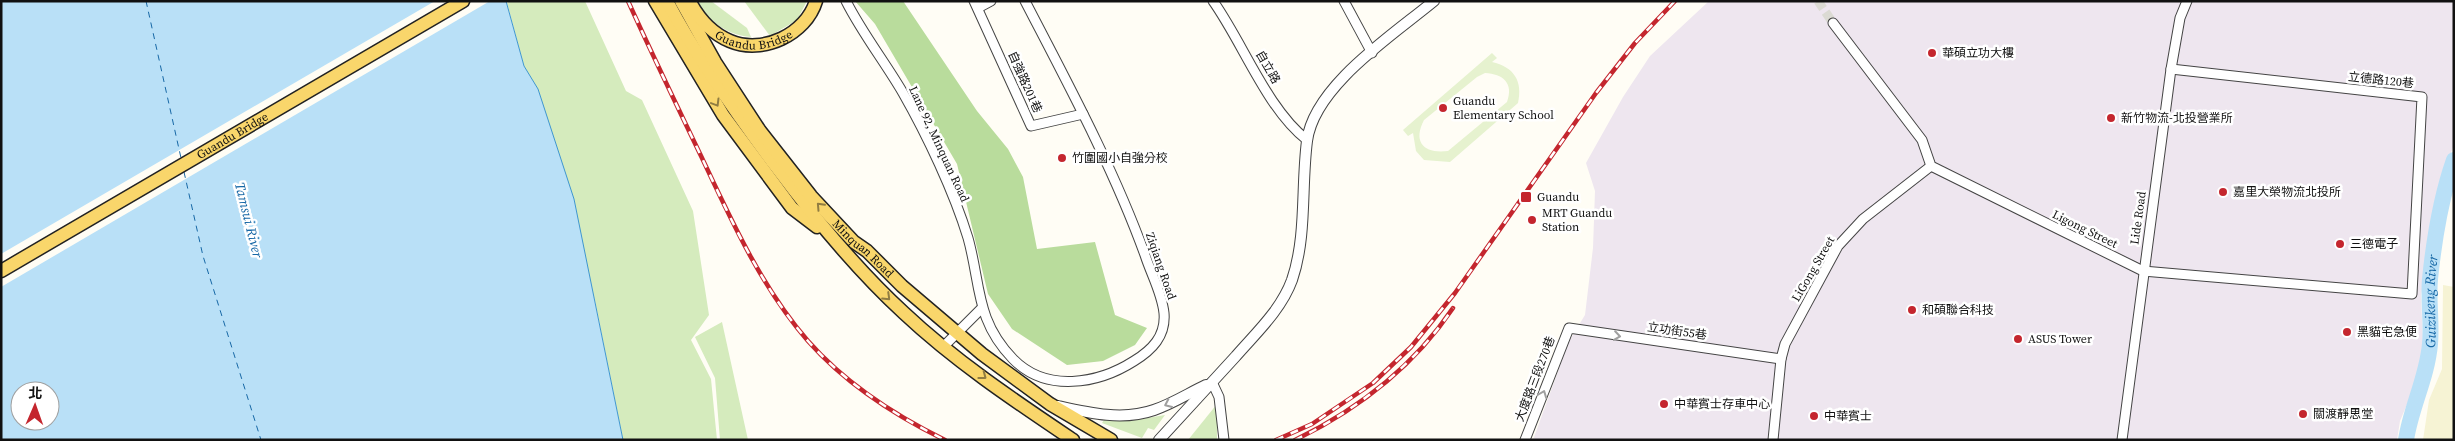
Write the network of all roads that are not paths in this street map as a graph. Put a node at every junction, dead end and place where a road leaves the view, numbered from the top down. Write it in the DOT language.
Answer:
graph roads {
  1 [pos="463,1"];
  2 [pos="656,1"];
  3 [pos="667,1"];
  4 [pos="681,1"];
  5 [pos="690,1"];
  6 [pos="816,1"];
  7 [pos="846,1"];
  8 [pos="991,1"];
  9 [pos="1025,1"];
  10 [pos="1213,1"];
  11 [pos="1344,1"];
  12 [pos="1434,1"];
  13 [pos="2187,1"];
  14 [pos="976,5"];
  15 [pos="1834,23"];
  16 [pos="1372,53"];
  17 [pos="710,65"];
  18 [pos="2171,69"];
  19 [pos="1083,114"];
  20 [pos="1307,140"];
  21 [pos="1931,166"];
  22 [pos="832,239"];
  23 [pos="1,271"];
  24 [pos="2143,271"];
  25 [pos="2412,294"];
  26 [pos="982,308"];
  27 [pos="1569,328"];
  28 [pos="956,333"];
  29 [pos="944,347"];
  30 [pos="1781,359"];
  31 [pos="1212,382"];
  32 [pos="1050,404"];
  33 [pos="1109,439"];
  34 [pos="1073,440"];
  35 [pos="1159,440"];
  36 [pos="1224,440"];
  37 [pos="1525,440"];
  38 [pos="1773,440"];
  39 [pos="2122,440"];
  1 -- 23 [label="main road, Guandu Bridge"];
  2 -- 22 [label="main road, one-way"];
  3 -- 17 [label="main road, Minquan Road"];
  4 -- 17 [label="main road, Minquan Road"];
  5 -- 6 [label="main road, Guandu Bridge"];
  7 -- 26 [label="street, Lane 92, Minquan Road"];
  8 -- 14 [label="street"];
  9 -- 19 [label="street, Ziqiang Road"];
  10 -- 20 [label="street, 自立路"];
  11 -- 16 [label="street"];
  12 -- 16 [label="street"];
  13 -- 18 [label="street, Lide Road"];
  14 -- 19 [label="street, 自強路201巷"];
  15 -- 21 [label="street"];
  16 -- 20 [label="street"];
  17 -- 22 [label="main road, Minquan Road"];
  28 -- 17 [label="main road, Minquan Road, one-way"];
  18 -- 24 [label="street, Lide Road"];
  18 -- 25 [label="street, 立德路120巷"];
  19 -- 26 [label="street, Ziqiang Road"];
  20 -- 31 [label="street"];
  21 -- 24 [label="street, Ligong Street"];
  21 -- 30 [label="street, LiGong Street"];
  22 -- 29 [label="main road, Minquan Road, one-way"];
  24 -- 25 [label="street, Ligong Street"];
  24 -- 39 [label="street, Lide Road"];
  26 -- 28 [label="street"];
  27 -- 30 [label="street, 立功街55巷, one-way"];
  37 -- 27 [label="street, 大度路三段270巷, one-way"];
  28 -- 29 [label="street"];
  28 -- 32 [label="main road, Minquan Road"];
  29 -- 34 [label="main road, Minquan Road, one-way"];
  30 -- 38 [label="street"];
  31 -- 32 [label="street, one-way"];
  31 -- 35 [label="street"];
  31 -- 36 [label="street"];
  32 -- 33 [label="main road, Minquan Road"];
}
